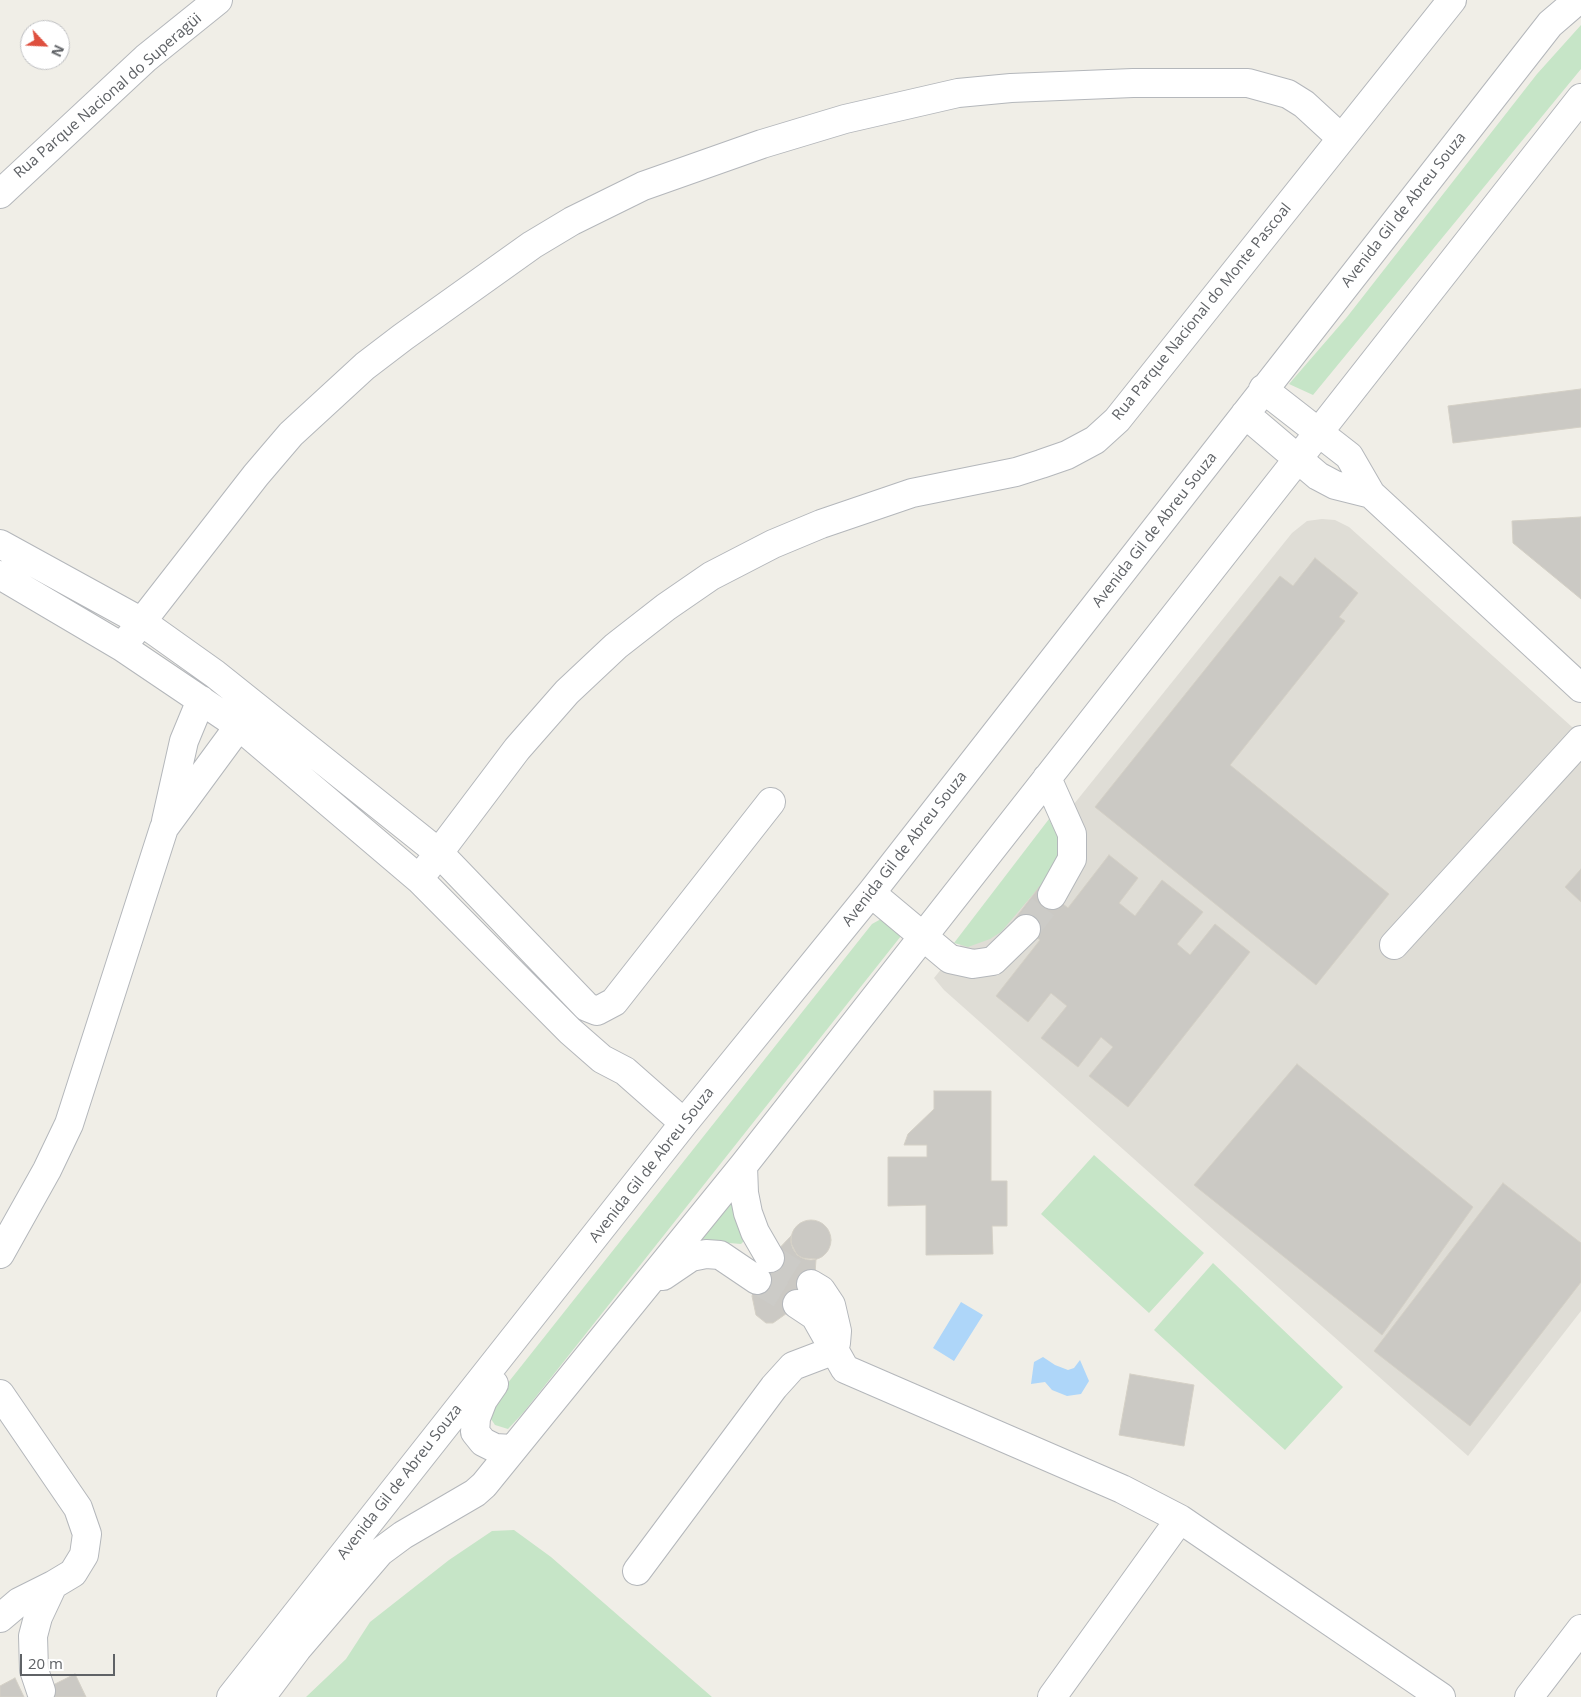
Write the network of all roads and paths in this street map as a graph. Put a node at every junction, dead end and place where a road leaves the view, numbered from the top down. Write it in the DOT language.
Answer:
graph roads {
  1 [pos="218,0"];
  2 [pos="1452,0"];
  3 [pos="1578,0"];
  4 [pos="1581,98"];
  5 [pos="1341,138"];
  6 [pos="0,194"];
  7 [pos="1263,389"];
  8 [pos="1245,414"];
  9 [pos="1320,431"];
  10 [pos="1297,458"];
  11 [pos="1371,494"];
  12 [pos="0,544"];
  13 [pos="0,575"];
  14 [pos="142,622"];
  15 [pos="122,647"];
  16 [pos="1581,688"];
  17 [pos="200,700"];
  18 [pos="239,726"];
  19 [pos="1581,740"];
  20 [pos="1047,778"];
  21 [pos="771,802"];
  22 [pos="164,828"];
  23 [pos="438,853"];
  24 [pos="419,879"];
  25 [pos="871,893"];
  26 [pos="1052,895"];
  27 [pos="1026,929"];
  28 [pos="923,936"];
  29 [pos="1394,945"];
  30 [pos="684,1123"];
  31 [pos="742,1166"];
  32 [pos="0,1254"];
  33 [pos="804,1294"];
  34 [pos="637,1298"];
  35 [pos="508,1346"];
  36 [pos="835,1350"];
  37 [pos="0,1394"];
  38 [pos="513,1449"];
  39 [pos="1180,1519"];
  40 [pos="637,1571"];
  41 [pos="53,1586"];
  42 [pos="0,1618"];
  43 [pos="1581,1630"];
  44 [pos="41,1691"];
  45 [pos="231,1697"];
  46 [pos="261,1697"];
  47 [pos="1052,1697"];
  48 [pos="1441,1697"];
  49 [pos="1529,1697"];
  1 -- 6 [label="street, Rua Parque Nacional do Superagüi"];
  2 -- 5 [label="street, Rua Parque Nacional do Monte Pascoal"];
  3 -- 7 [label="street, Avenida Gil de Abreu Souza"];
  4 -- 9 [label="street, Avenida Gil de Abreu Souza"];
  5 -- 14 [label="street"];
  5 -- 23 [label="street, Rua Parque Nacional do Monte Pascoal"];
  7 -- 8 [label="street, Avenida Gil de Abreu Souza"];
  7 -- 9 [label="street"];
  8 -- 10 [label="street"];
  8 -- 25 [label="street, Avenida Gil de Abreu Souza"];
  9 -- 10 [label="street, Avenida Gil de Abreu Souza"];
  9 -- 11 [label="street"];
  10 -- 11 [label="street"];
  10 -- 20 [label="street, Avenida Gil de Abreu Souza"];
  11 -- 16 [label="street"];
  12 -- 14 [label="street"];
  13 -- 15 [label="street"];
  14 -- 15 [label="street"];
  14 -- 23 [label="street"];
  15 -- 17 [label="street"];
  17 -- 18 [label="street"];
  17 -- 22 [label="street"];
  18 -- 22 [label="street"];
  18 -- 24 [label="street"];
  19 -- 29 [label="street"];
  20 -- 26 [label="street"];
  20 -- 28 [label="street, Avenida Gil de Abreu Souza"];
  21 -- 23 [label="street"];
  22 -- 32 [label="street"];
  23 -- 24 [label="street, Rua Parque Nacional do Monte Pascoal"];
  24 -- 30 [label="street"];
  25 -- 28 [label="street"];
  25 -- 30 [label="street, Avenida Gil de Abreu Souza"];
  27 -- 28 [label="street"];
  28 -- 31 [label="street, Avenida Gil de Abreu Souza"];
  30 -- 35 [label="street, Avenida Gil de Abreu Souza"];
  31 -- 34 [label="street, Avenida Gil de Abreu Souza"];
  31 -- 34 [label="street"];
  33 -- 36 [label="street"];
  34 -- 38 [label="street, Avenida Gil de Abreu Souza"];
  35 -- 38 [label="street"];
  35 -- 45 [label="street, Avenida Gil de Abreu Souza"];
  36 -- 39 [label="street"];
  36 -- 40 [label="street"];
  37 -- 41 [label="street"];
  38 -- 46 [label="street, Avenida Gil de Abreu Souza"];
  39 -- 47 [label="street"];
  39 -- 48 [label="street"];
  41 -- 42 [label="street"];
  41 -- 44 [label="street"];
  43 -- 49 [label="street"];
}
